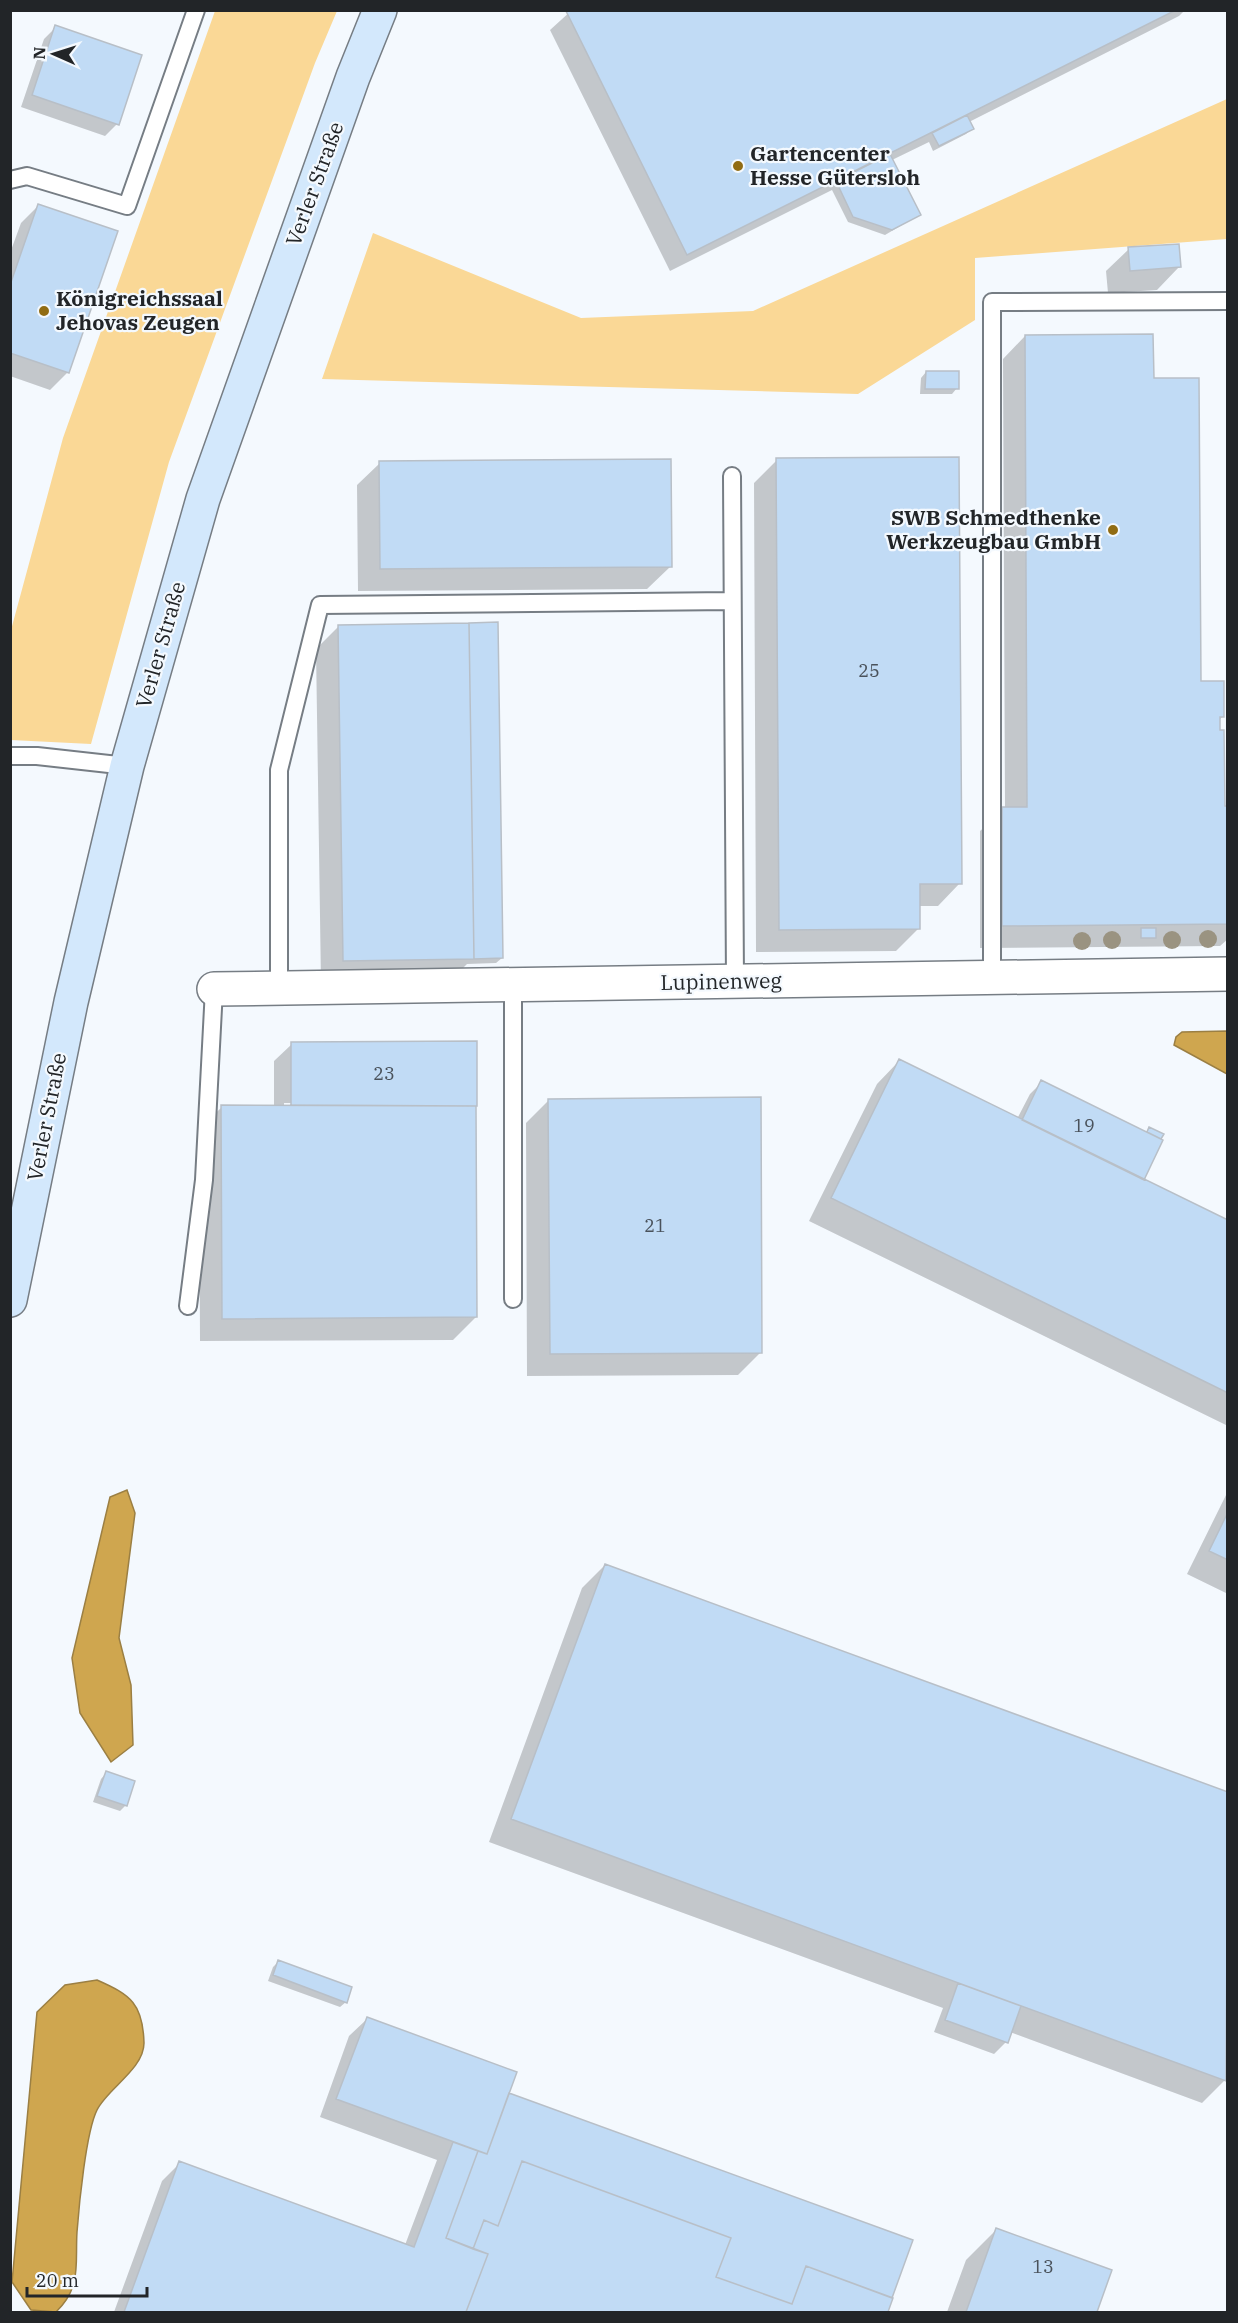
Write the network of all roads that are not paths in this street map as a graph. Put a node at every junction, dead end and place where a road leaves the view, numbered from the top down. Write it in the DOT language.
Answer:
graph roads {
  1 [pos="196,10"];
  2 [pos="380,10"];
  3 [pos="10,180"];
  4 [pos="1227,301"];
  5 [pos="732,476"];
  6 [pos="732,601"];
  7 [pos="10,756"];
  8 [pos="127,766"];
  9 [pos="1227,974"];
  10 [pos="992,977"];
  11 [pos="735,982"];
  12 [pos="513,985"];
  13 [pos="214,989"];
  14 [pos="279,989"];
  15 [pos="513,1299"];
  16 [pos="10,1300"];
  17 [pos="188,1306"];
  1 -- 3 [label="lane"];
  2 -- 8 [label="main road, Verler Straße"];
  4 -- 10 [label="lane"];
  5 -- 6 [label="lane"];
  6 -- 11 [label="lane"];
  6 -- 14 [label="lane"];
  7 -- 8 [label="lane"];
  8 -- 16 [label="main road, Verler Straße"];
  9 -- 10 [label="street, Lupinenweg"];
  10 -- 11 [label="street, Lupinenweg"];
  11 -- 12 [label="street, Lupinenweg"];
  12 -- 14 [label="street, Lupinenweg"];
  12 -- 15 [label="lane"];
  13 -- 14 [label="street, Lupinenweg"];
  13 -- 17 [label="lane"];
}
